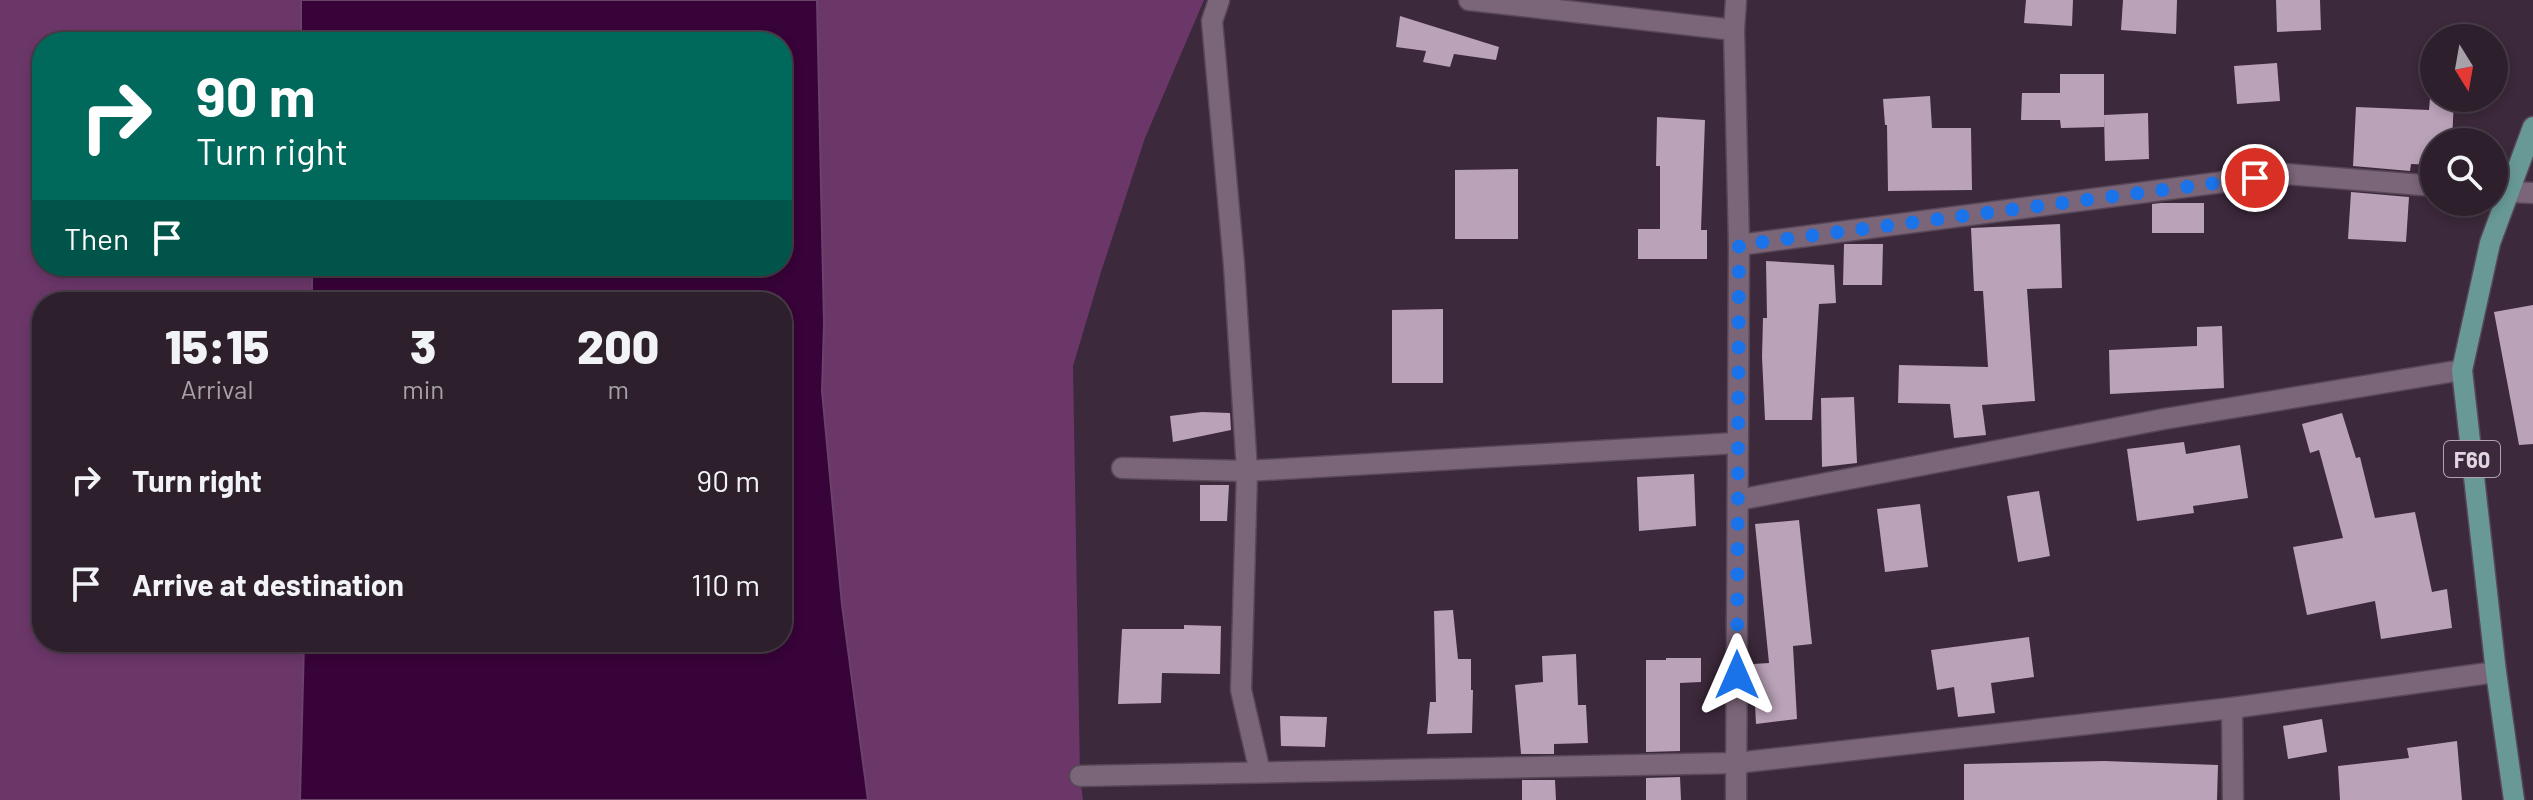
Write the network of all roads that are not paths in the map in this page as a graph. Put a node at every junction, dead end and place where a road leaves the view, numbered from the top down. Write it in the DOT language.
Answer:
graph roads {
  1 [pos="1219,0"];
  2 [pos="1469,0"];
  3 [pos="1736,0"];
  4 [pos="1734,30"];
  5 [pos="2533,127"];
  6 [pos="2508,179"];
  7 [pos="2420,185"];
  8 [pos="2508,191"];
  9 [pos="2533,193"];
  10 [pos="2496,216"];
  11 [pos="1739,245"];
  12 [pos="2462,370"];
  13 [pos="1737,443"];
  14 [pos="1122,468"];
  15 [pos="1247,471"];
  16 [pos="1738,500"];
  17 [pos="2496,672"];
  18 [pos="2232,708"];
  19 [pos="1736,763"];
  20 [pos="1260,772"];
  21 [pos="1080,776"];
  22 [pos="1736,800"];
  23 [pos="2233,800"];
  24 [pos="2514,800"];
  1 -- 15 [label="street"];
  2 -- 4 [label="street"];
  3 -- 4 [label="street"];
  4 -- 11 [label="street"];
  5 -- 6 [label="main road, F60"];
  7 -- 11 [label="street"];
  8 -- 9 [label="street"];
  10 -- 12 [label="main road, F60"];
  11 -- 13 [label="street"];
  12 -- 16 [label="street"];
  12 -- 17 [label="main road, F60"];
  13 -- 15 [label="street"];
  13 -- 16 [label="street"];
  14 -- 15 [label="street"];
  15 -- 20 [label="street"];
  16 -- 19 [label="street"];
  17 -- 18 [label="street"];
  17 -- 24 [label="main road, F60"];
  18 -- 19 [label="street"];
  18 -- 23 [label="street"];
  19 -- 20 [label="street"];
  19 -- 22 [label="street"];
  20 -- 21 [label="street"];
}
